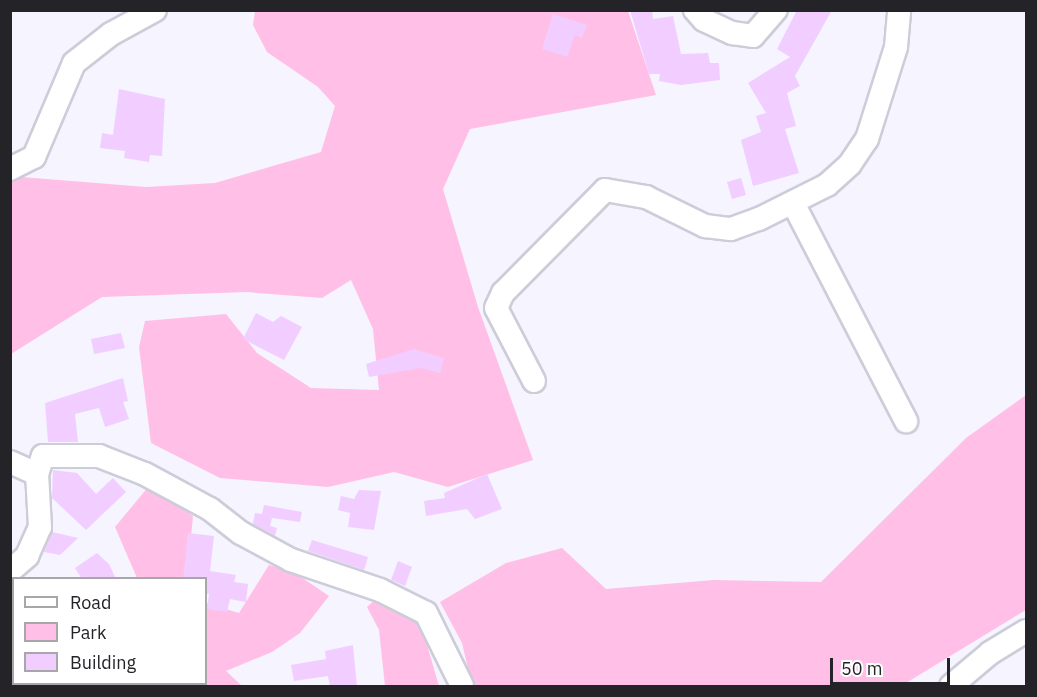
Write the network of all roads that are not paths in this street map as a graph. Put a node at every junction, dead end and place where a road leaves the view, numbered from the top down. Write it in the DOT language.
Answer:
graph roads {
  1 [pos="155,10"];
  2 [pos="696,10"];
  3 [pos="776,10"];
  4 [pos="898,10"];
  5 [pos="10,169"];
  6 [pos="793,203"];
  7 [pos="534,381"];
  8 [pos="906,422"];
  9 [pos="10,462"];
  10 [pos="37,474"];
  11 [pos="10,571"];
  12 [pos="1026,631"];
  13 [pos="462,687"];
  14 [pos="951,687"];
  1 -- 5 [label="street"];
  2 -- 3 [label="street"];
  4 -- 6 [label="street"];
  6 -- 7 [label="street"];
  6 -- 8 [label="street"];
  9 -- 10 [label="street"];
  10 -- 11 [label="street"];
  10 -- 13 [label="street"];
  12 -- 14 [label="street"];
}
